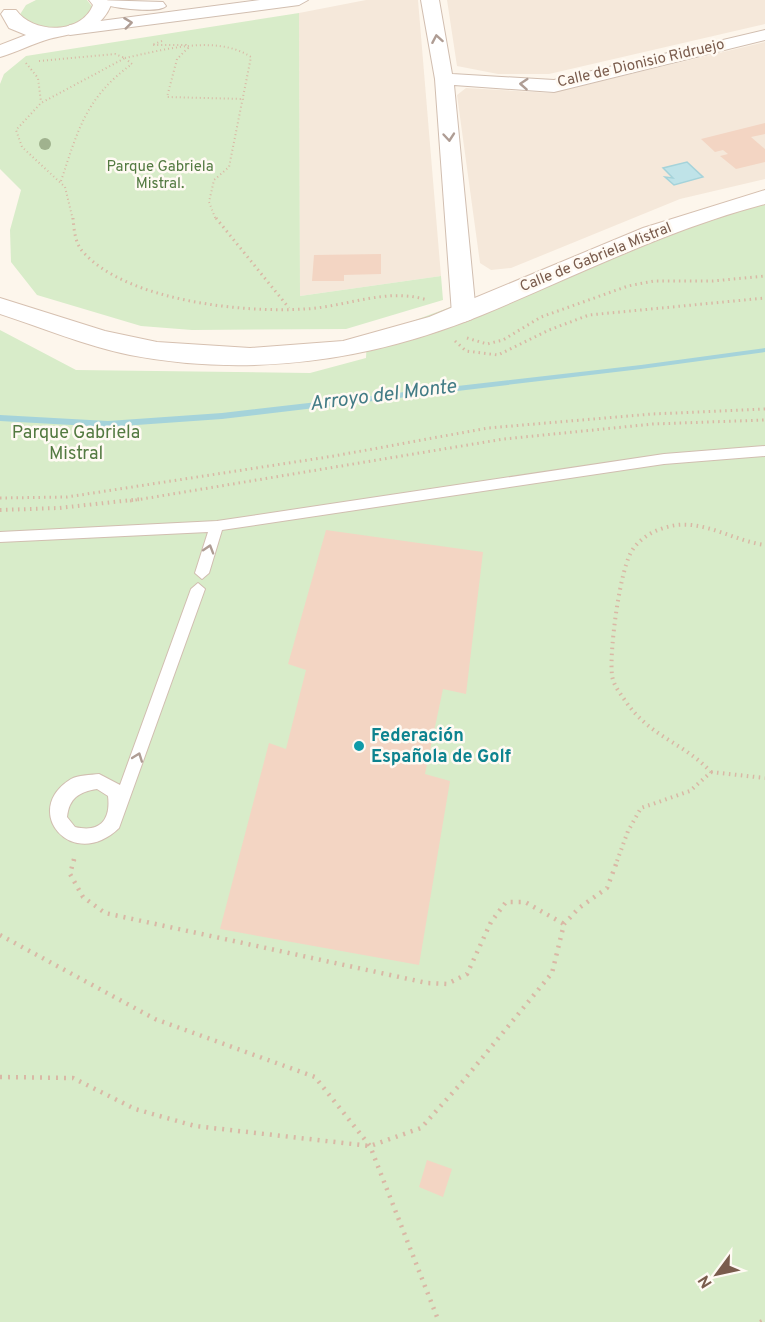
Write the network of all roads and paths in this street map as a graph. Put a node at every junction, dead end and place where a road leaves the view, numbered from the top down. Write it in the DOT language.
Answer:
graph roads {
  1 [pos="98,0"];
  2 [pos="104,0"];
  3 [pos="299,0"];
  4 [pos="430,0"];
  5 [pos="236,9"];
  6 [pos="13,10"];
  7 [pos="70,30"];
  8 [pos="49,33"];
  9 [pos="765,35"];
  10 [pos="170,37"];
  11 [pos="188,48"];
  12 [pos="0,51"];
  13 [pos="125,58"];
  14 [pos="25,63"];
  15 [pos="16,64"];
  16 [pos="444,79"];
  17 [pos="244,99"];
  18 [pos="41,103"];
  19 [pos="61,181"];
  20 [pos="765,197"];
  21 [pos="765,276"];
  22 [pos="0,284"];
  23 [pos="765,298"];
  24 [pos="0,306"];
  25 [pos="290,309"];
  26 [pos="26,314"];
  27 [pos="452,318"];
  28 [pos="765,409"];
  29 [pos="765,420"];
  30 [pos="765,451"];
  31 [pos="0,498"];
  32 [pos="0,510"];
  33 [pos="217,526"];
  34 [pos="0,537"];
  35 [pos="765,545"];
  36 [pos="202,573"];
  37 [pos="198,590"];
  38 [pos="711,772"];
  39 [pos="765,778"];
  40 [pos="118,813"];
  41 [pos="80,837"];
  42 [pos="564,924"];
  43 [pos="0,935"];
  44 [pos="0,1077"];
  45 [pos="370,1146"];
  46 [pos="765,1320"];
  47 [pos="439,1322"];
  48 [pos="760,1322"];
  1 -- 7 [label="street"];
  2 -- 5 [label="street"];
  3 -- 5 [label="street"];
  16 -- 4 [label="street, one-way"];
  7 -- 5 [label="street, one-way"];
  6 -- 8 [label="street"];
  7 -- 8 [label="street"];
  8 -- 12 [label="street"];
  9 -- 16 [label="street, Calle de Dionisio Ridruejo, one-way"];
  10 -- 11 [label="path"];
  11 -- 13 [label="path"];
  11 -- 17 [label="path"];
  11 -- 17 [label="path"];
  13 -- 14 [label="path"];
  13 -- 18 [label="path"];
  13 -- 19 [label="path"];
  14 -- 15 [label="path"];
  14 -- 18 [label="path"];
  16 -- 27 [label="street, one-way"];
  17 -- 25 [label="path"];
  18 -- 19 [label="path"];
  19 -- 25 [label="path"];
  20 -- 27 [label="street, Calle de Gabriela Mistral"];
  21 -- 27 [label="path"];
  22 -- 26 [label="street, Calle de Gabriela Mistral"];
  23 -- 27 [label="path"];
  24 -- 26 [label="street, Calle de Gabriela Mistral"];
  25 -- 27 [label="path"];
  26 -- 27 [label="street, Calle de Gabriela Mistral"];
  28 -- 31 [label="path"];
  29 -- 32 [label="path"];
  30 -- 33 [label="lane"];
  33 -- 34 [label="lane"];
  36 -- 33 [label="lane, one-way"];
  35 -- 38 [label="path"];
  40 -- 37 [label="lane, one-way"];
  38 -- 39 [label="path"];
  38 -- 42 [label="path"];
  40 -- 41 [label="lane"];
  40 -- 41 [label="lane"];
  41 -- 42 [label="path"];
  42 -- 45 [label="path"];
  43 -- 45 [label="path"];
  44 -- 45 [label="path"];
  45 -- 47 [label="path"];
  46 -- 48 [label="path"];
}
